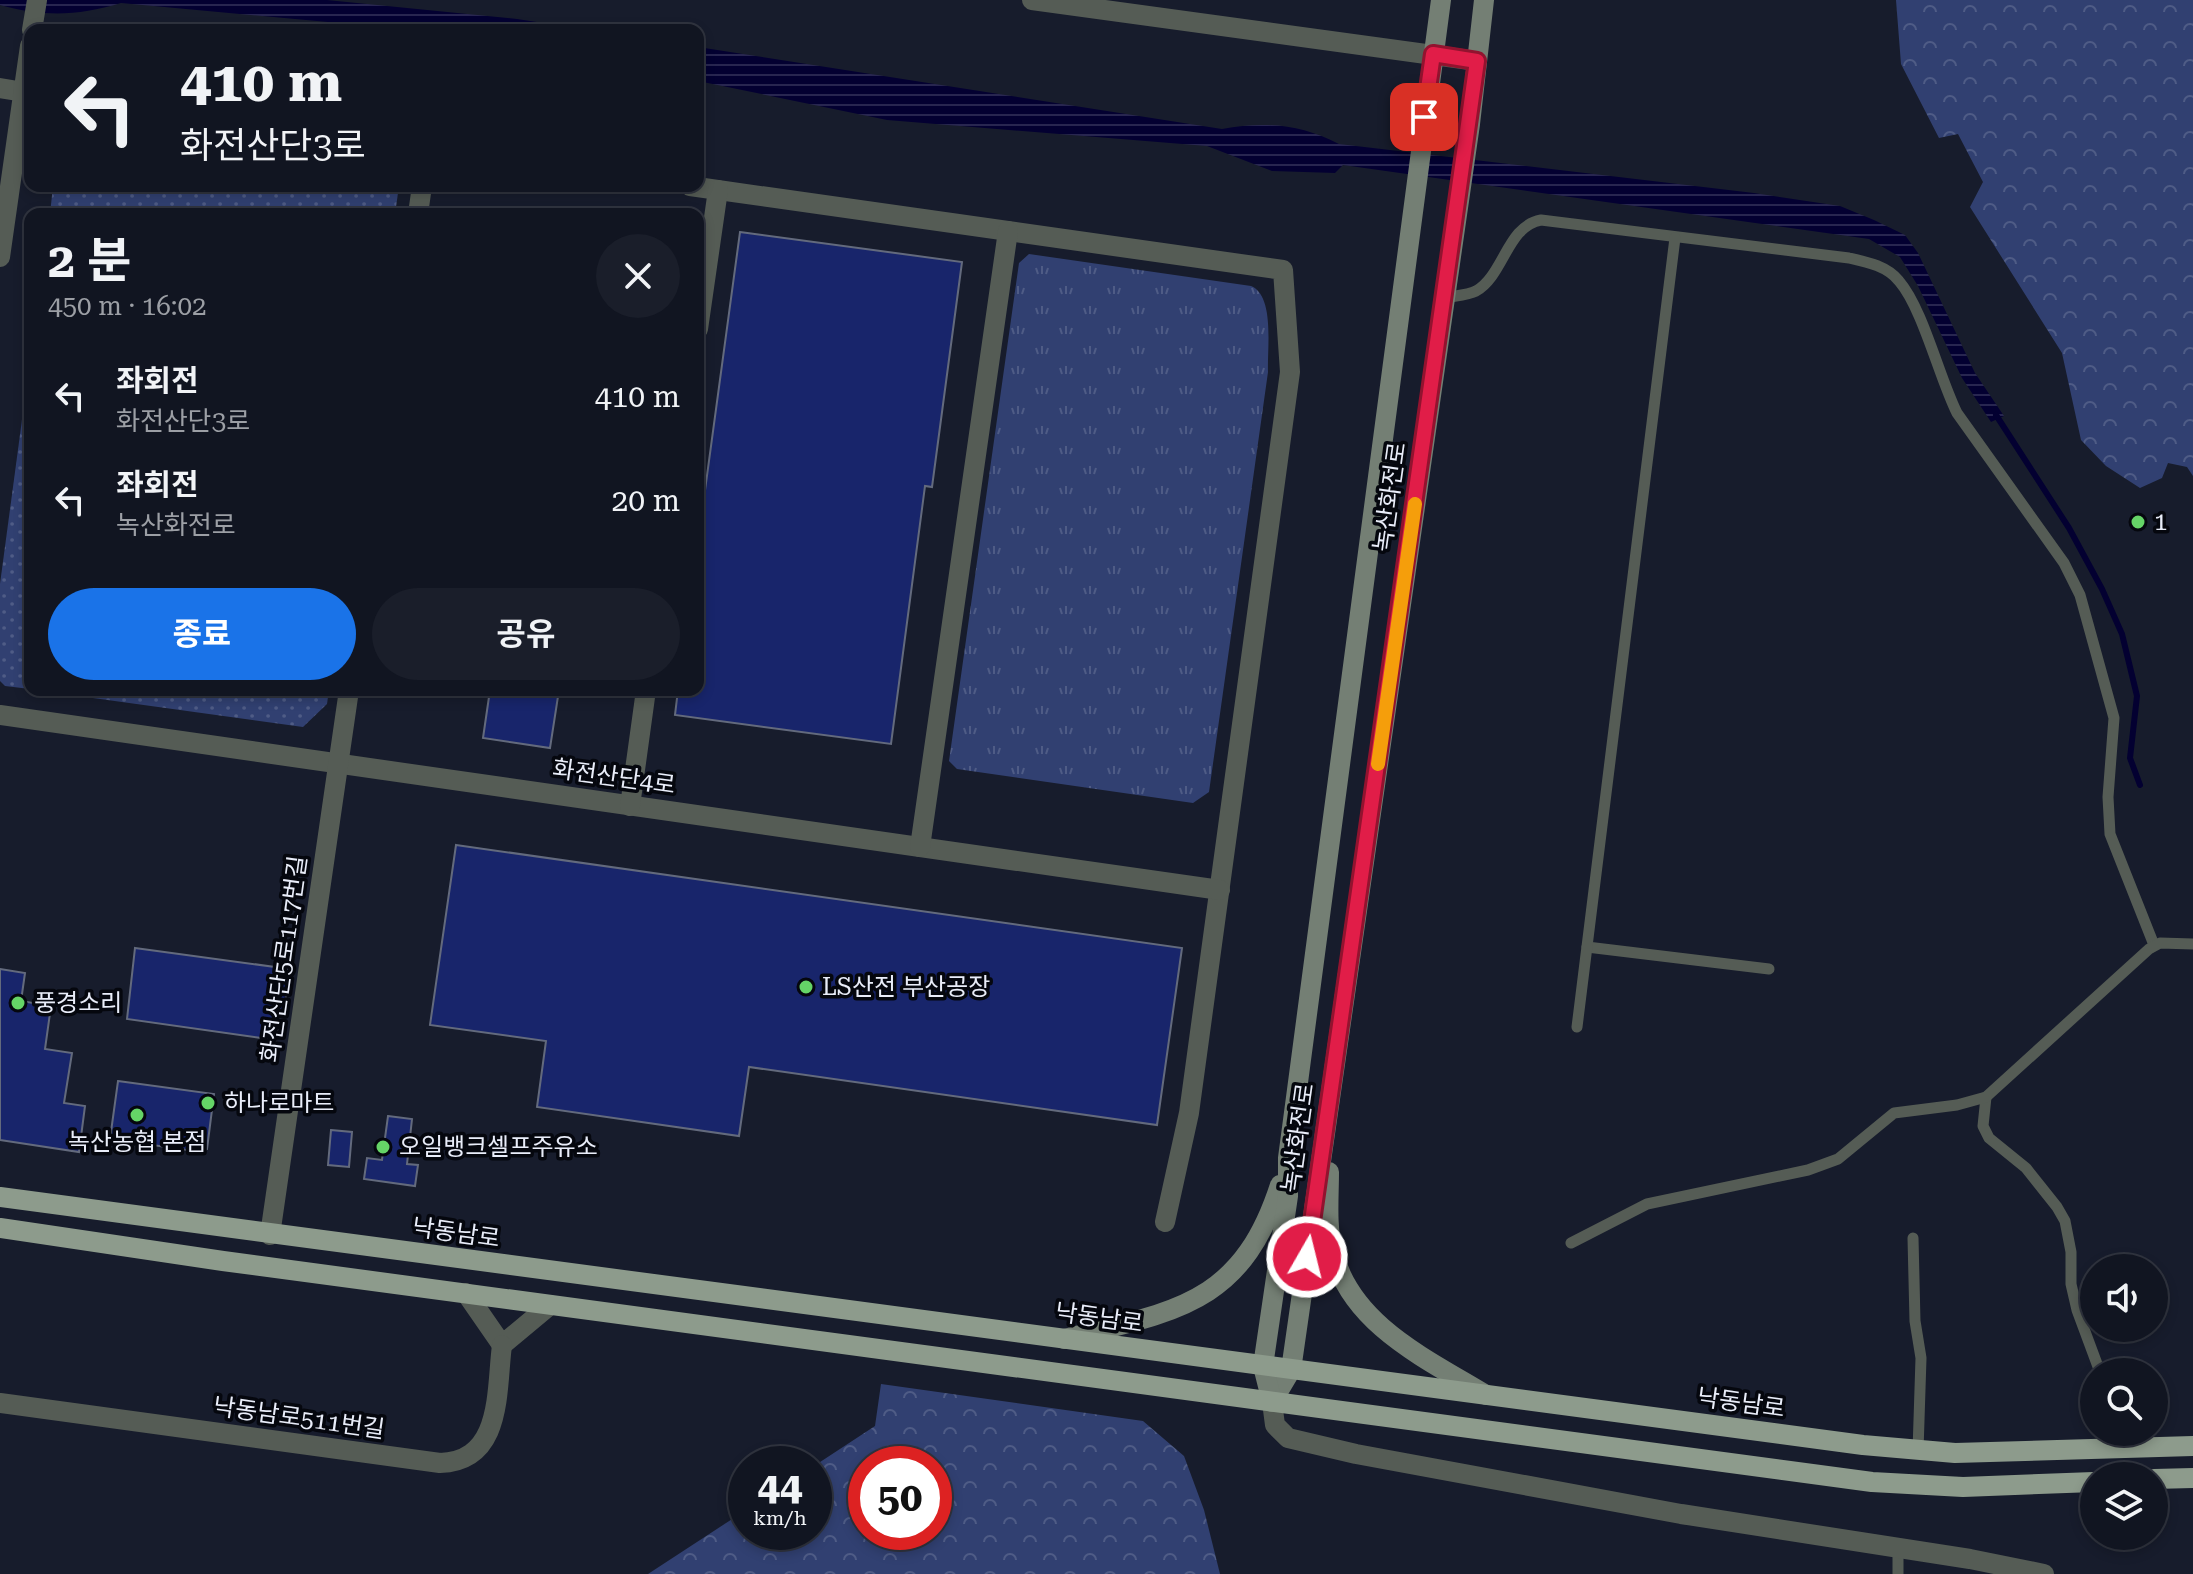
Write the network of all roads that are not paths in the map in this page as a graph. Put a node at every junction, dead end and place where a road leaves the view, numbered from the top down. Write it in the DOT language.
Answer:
graph roads {
  1 [pos="37,0"];
  2 [pos="1032,0"];
  3 [pos="1441,0"];
  4 [pos="1484,0"];
  5 [pos="33,24"];
  6 [pos="1433,54"];
  7 [pos="1477,61"];
  8 [pos="0,88"];
  9 [pos="24,92"];
  10 [pos="24,110"];
  11 [pos="704,188"];
  12 [pos="718,190"];
  13 [pos="1008,231"];
  14 [pos="1675,238"];
  15 [pos="0,257"];
  16 [pos="704,287"];
  17 [pos="1445,298"];
  18 [pos="348,696"];
  19 [pos="645,696"];
  20 [pos="0,715"];
  21 [pos="338,764"];
  22 [pos="630,806"];
  23 [pos="920,847"];
  24 [pos="1220,890"];
  25 [pos="2193,944"];
  26 [pos="2154,945"];
  27 [pos="1587,947"];
  28 [pos="1769,969"];
  29 [pos="1577,1027"];
  30 [pos="1986,1097"];
  31 [pos="1329,1107"];
  32 [pos="1288,1158"];
  33 [pos="0,1197"];
  34 [pos="1165,1222"];
  35 [pos="0,1228"];
  36 [pos="270,1235"];
  37 [pos="1913,1238"];
  38 [pos="1571,1243"];
  39 [pos="466,1293"];
  40 [pos="550,1305"];
  41 [pos="1062,1339"];
  42 [pos="502,1345"];
  43 [pos="2095,1358"];
  44 [pos="1263,1366"];
  45 [pos="1291,1370"];
  46 [pos="1486,1395"];
  47 [pos="1272,1402"];
  48 [pos="0,1403"];
  49 [pos="2080,1444"];
  50 [pos="2168,1444"];
  51 [pos="2193,1446"];
  52 [pos="1918,1451"];
  53 [pos="2193,1478"];
  54 [pos="2168,1479"];
  55 [pos="2080,1483"];
  56 [pos="1898,1549"];
  57 [pos="1898,1574"];
  58 [pos="2044,1574"];
  1 -- 5 [label="street"];
  2 -- 6 [label="street"];
  3 -- 6 [label="main road, 녹산화전로"];
  4 -- 7 [label="main road, 녹산화전로"];
  6 -- 7 [label="street"];
  6 -- 32 [label="main road, 녹산화전로"];
  7 -- 17 [label="main road, 녹산화전로"];
  8 -- 9 [label="street"];
  10 -- 15 [label="street"];
  11 -- 12 [label="street"];
  12 -- 13 [label="street"];
  12 -- 16 [label="street"];
  13 -- 23 [label="street"];
  13 -- 24 [label="street"];
  14 -- 17 [label="lane"];
  14 -- 26 [label="lane"];
  14 -- 27 [label="lane"];
  17 -- 31 [label="main road, 녹산화전로"];
  18 -- 21 [label="street, 화전산단5로117번길"];
  19 -- 22 [label="street"];
  20 -- 21 [label="street, 화전산단4로"];
  21 -- 22 [label="street, 화전산단4로"];
  21 -- 36 [label="street, 화전산단5로117번길"];
  22 -- 23 [label="street, 화전산단4로"];
  23 -- 24 [label="street, 화전산단4로"];
  24 -- 34 [label="street"];
  25 -- 26 [label="lane"];
  26 -- 30 [label="lane"];
  27 -- 28 [label="lane"];
  27 -- 29 [label="lane"];
  30 -- 38 [label="lane"];
  30 -- 43 [label="lane"];
  31 -- 45 [label="main road, 녹산화전로"];
  31 -- 46 [label="main road"];
  32 -- 41 [label="main road"];
  32 -- 44 [label="main road, 녹산화전로"];
  33 -- 36 [label="main road, 낙동남로"];
  35 -- 39 [label="main road"];
  36 -- 41 [label="main road, 낙동남로"];
  37 -- 52 [label="lane"];
  39 -- 40 [label="main road"];
  39 -- 42 [label="street"];
  40 -- 42 [label="street"];
  40 -- 47 [label="main road"];
  41 -- 44 [label="main road, 낙동남로"];
  42 -- 48 [label="street, 낙동남로511번길"];
  44 -- 45 [label="main road, 낙동남로"];
  44 -- 47 [label="main road, 녹산화전로"];
  45 -- 46 [label="main road, 낙동남로"];
  45 -- 47 [label="main road, 녹산화전로"];
  46 -- 52 [label="main road, 낙동남로"];
  47 -- 55 [label="main road"];
  47 -- 56 [label="street"];
  49 -- 52 [label="main road, 낙동남로"];
  50 -- 51 [label="main road, 낙동남로"];
  53 -- 54 [label="main road"];
  56 -- 57 [label="lane"];
  56 -- 58 [label="street"];
}
